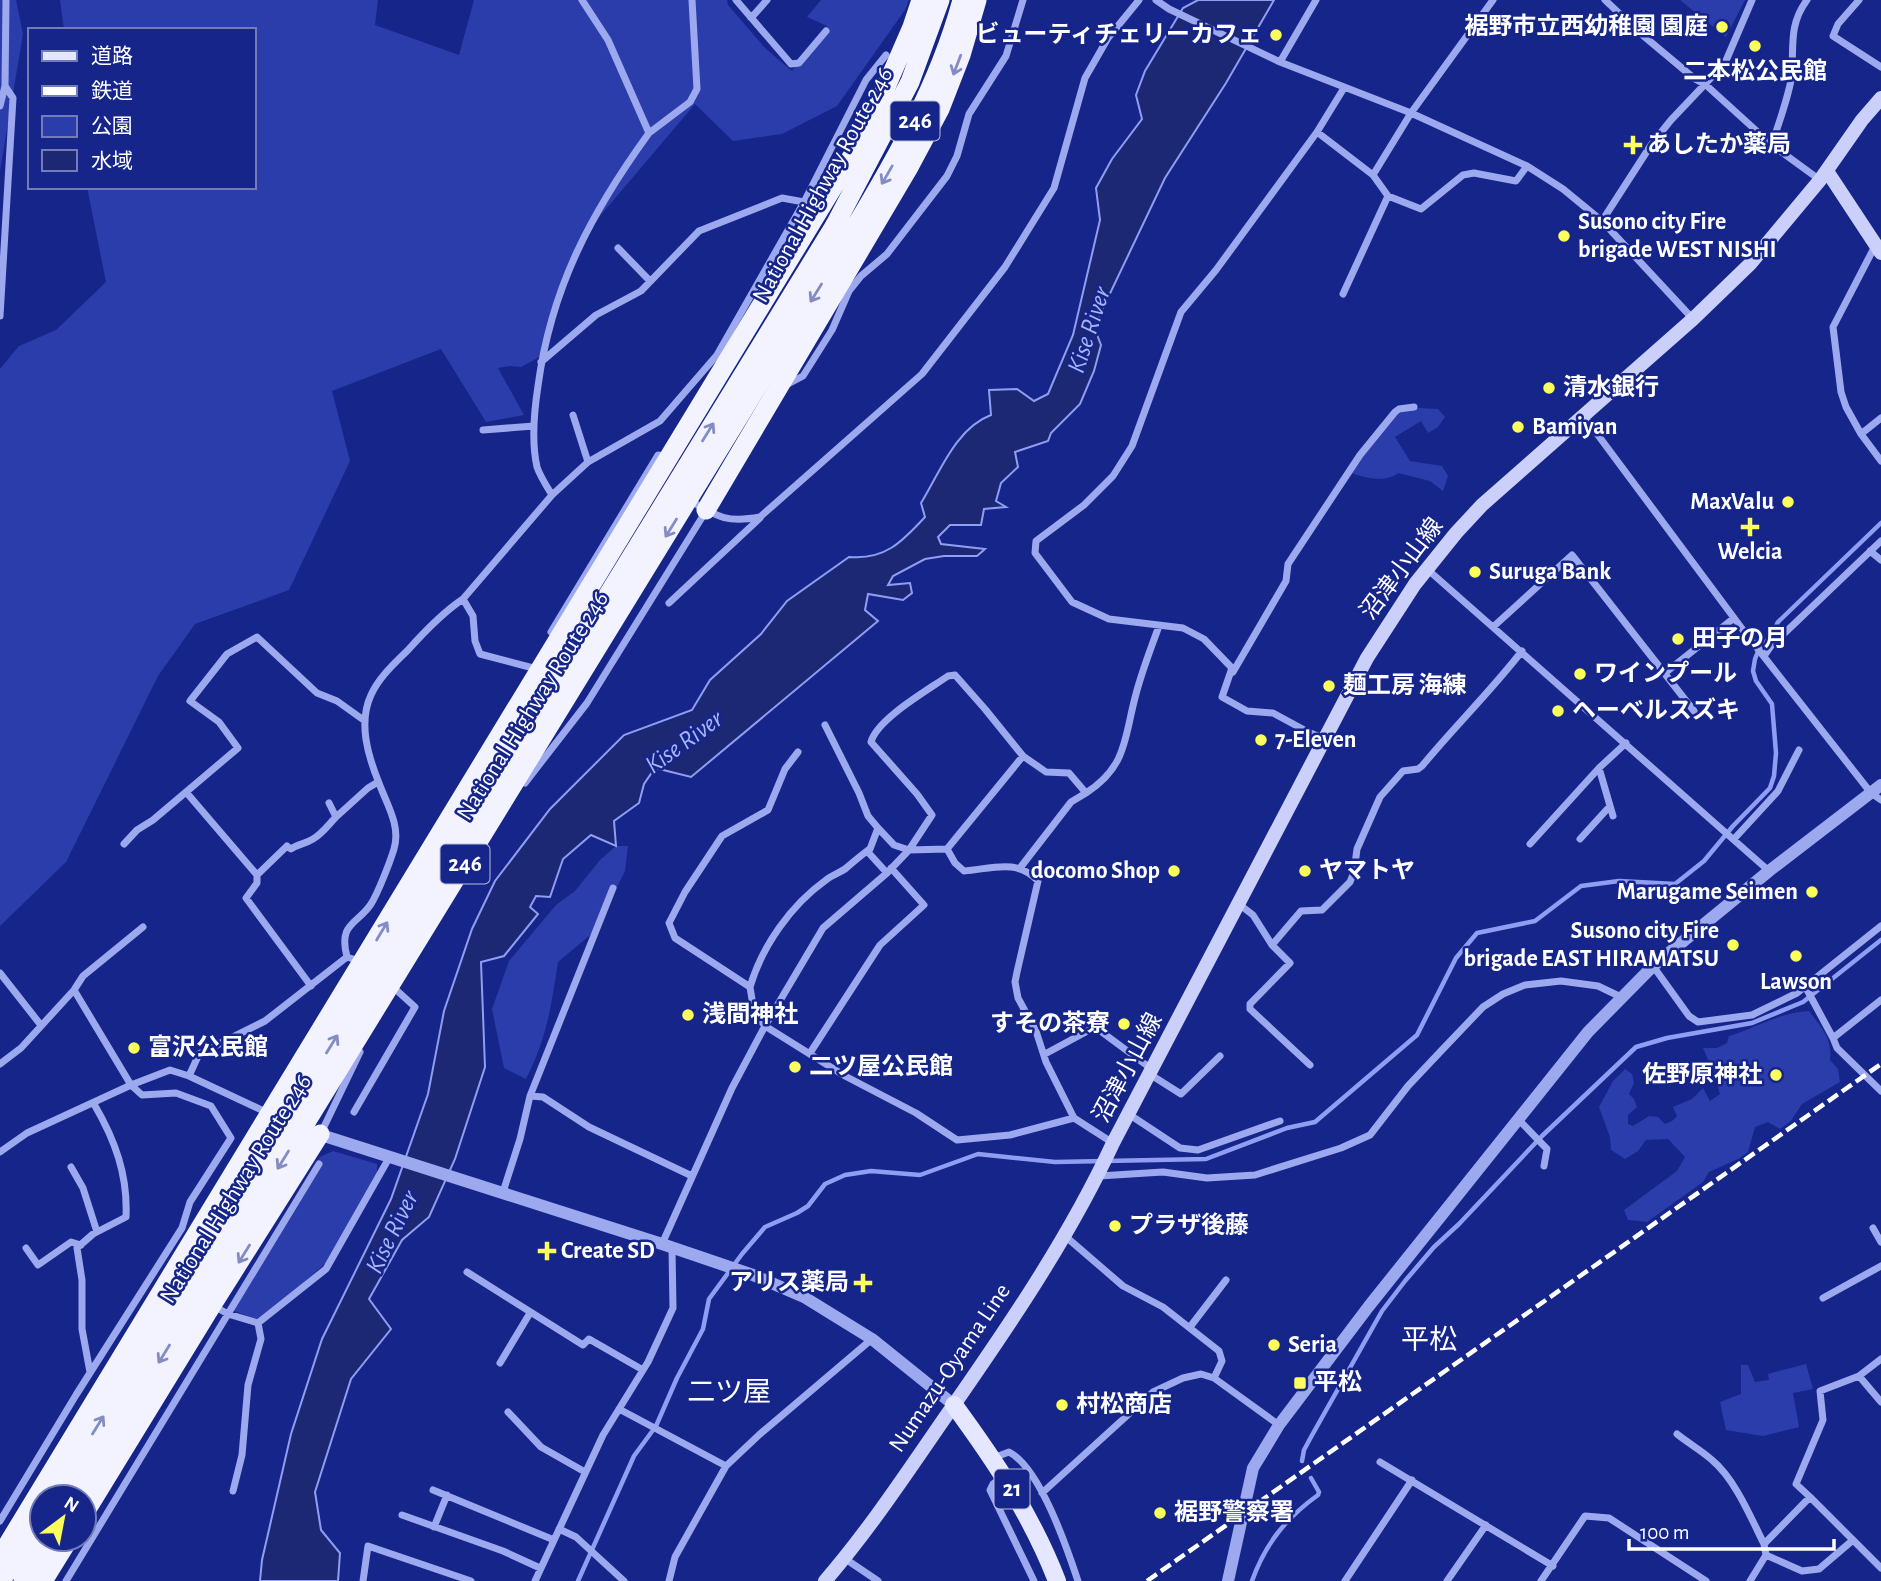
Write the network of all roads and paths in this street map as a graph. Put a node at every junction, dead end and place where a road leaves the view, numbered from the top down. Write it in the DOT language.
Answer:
graph roads {
  1 [pos="6,0"];
  2 [pos="582,0"];
  3 [pos="692,0"];
  4 [pos="736,0"];
  5 [pos="767,0"];
  6 [pos="921,0"];
  7 [pos="940,0"];
  8 [pos="962,0"];
  9 [pos="977,0"];
  10 [pos="1023,0"];
  11 [pos="1139,0"];
  12 [pos="1156,0"];
  13 [pos="1316,0"];
  14 [pos="1493,0"];
  15 [pos="1605,0"];
  16 [pos="1752,0"];
  17 [pos="1807,0"];
  18 [pos="1859,0"];
  19 [pos="751,18"];
  20 [pos="826,32"];
  21 [pos="886,55"];
  22 [pos="1280,62"];
  23 [pos="1881,66"];
  24 [pos="1706,85"];
  25 [pos="5,86"];
  26 [pos="1344,88"];
  27 [pos="1881,98"];
  28 [pos="0,106"];
  29 [pos="1411,113"];
  30 [pos="1317,132"];
  31 [pos="649,133"];
  32 [pos="1772,145"];
  33 [pos="1527,166"];
  34 [pos="1373,176"];
  35 [pos="1824,176"];
  36 [pos="1388,196"];
  37 [pos="804,202"];
  38 [pos="1602,221"];
  39 [pos="843,230"];
  40 [pos="618,247"];
  41 [pos="1878,249"];
  42 [pos="650,281"];
  43 [pos="1343,294"];
  44 [pos="0,316"];
  45 [pos="1693,319"];
  46 [pos="722,360"];
  47 [pos="541,363"];
  48 [pos="778,390"];
  49 [pos="1414,407"];
  50 [pos="573,415"];
  51 [pos="1583,415"];
  52 [pos="1881,418"];
  53 [pos="534,426"];
  54 [pos="483,430"];
  55 [pos="1861,434"];
  56 [pos="670,456"];
  57 [pos="1881,461"];
  58 [pos="588,462"];
  59 [pos="655,481"];
  60 [pos="552,495"];
  61 [pos="706,510"];
  62 [pos="760,517"];
  63 [pos="1881,541"];
  64 [pos="1870,551"];
  65 [pos="1881,560"];
  66 [pos="1426,568"];
  67 [pos="463,599"];
  68 [pos="668,603"];
  69 [pos="1734,618"];
  70 [pos="1159,626"];
  71 [pos="1493,627"];
  72 [pos="544,644"];
  73 [pos="1522,650"];
  74 [pos="1763,656"];
  75 [pos="536,664"];
  76 [pos="1664,673"];
  77 [pos="1224,698"];
  78 [pos="587,702"];
  79 [pos="1694,711"];
  80 [pos="365,721"];
  81 [pos="825,725"];
  82 [pos="1325,738"];
  83 [pos="1626,743"];
  84 [pos="1799,750"];
  85 [pos="797,752"];
  86 [pos="1023,756"];
  87 [pos="1600,768"];
  88 [pos="378,782"];
  89 [pos="186,792"];
  90 [pos="1086,793"];
  91 [pos="1878,793"];
  92 [pos="329,803"];
  93 [pos="1610,806"];
  94 [pos="1613,816"];
  95 [pos="336,817"];
  96 [pos="878,828"];
  97 [pos="1580,839"];
  98 [pos="1734,839"];
  99 [pos="1530,844"];
  100 [pos="124,845"];
  101 [pos="947,849"];
  102 [pos="909,850"];
  103 [pos="867,851"];
  104 [pos="1020,868"];
  105 [pos="889,870"];
  106 [pos="1769,871"];
  107 [pos="257,875"];
  108 [pos="613,888"];
  109 [pos="1240,905"];
  110 [pos="1881,926"];
  111 [pos="143,927"];
  112 [pos="1272,945"];
  113 [pos="355,960"];
  114 [pos="1653,966"];
  115 [pos="0,973"];
  116 [pos="311,986"];
  117 [pos="391,986"];
  118 [pos="750,987"];
  119 [pos="1807,989"];
  120 [pos="74,990"];
  121 [pos="1620,997"];
  122 [pos="1881,1000"];
  123 [pos="40,1024"];
  124 [pos="765,1026"];
  125 [pos="1833,1038"];
  126 [pos="810,1053"];
  127 [pos="1045,1054"];
  128 [pos="1220,1056"];
  129 [pos="0,1064"];
  130 [pos="1310,1065"];
  131 [pos="1152,1072"];
  132 [pos="189,1076"];
  133 [pos="131,1085"];
  134 [pos="1881,1091"];
  135 [pos="530,1096"];
  136 [pos="94,1104"];
  137 [pos="354,1112"];
  138 [pos="270,1114"];
  139 [pos="1130,1115"];
  140 [pos="1074,1118"];
  141 [pos="1519,1120"];
  142 [pos="1280,1121"];
  143 [pos="320,1134"];
  144 [pos="1113,1145"];
  145 [pos="0,1152"];
  146 [pos="392,1158"];
  147 [pos="319,1164"];
  148 [pos="1544,1166"];
  149 [pos="71,1167"];
  150 [pos="1100,1174"];
  151 [pos="692,1176"];
  152 [pos="500,1191"];
  153 [pos="1873,1228"];
  154 [pos="97,1232"];
  155 [pos="1065,1236"];
  156 [pos="1881,1242"];
  157 [pos="81,1245"];
  158 [pos="667,1246"];
  159 [pos="26,1248"];
  160 [pos="1881,1266"];
  161 [pos="467,1272"];
  162 [pos="1226,1280"];
  163 [pos="1823,1298"];
  164 [pos="220,1309"];
  165 [pos="530,1313"];
  166 [pos="257,1323"];
  167 [pos="1190,1327"];
  168 [pos="872,1339"];
  169 [pos="1881,1359"];
  170 [pos="499,1363"];
  171 [pos="643,1370"];
  172 [pos="90,1373"];
  173 [pos="1859,1377"];
  174 [pos="1214,1378"];
  175 [pos="1881,1402"];
  176 [pos="954,1405"];
  177 [pos="619,1409"];
  178 [pos="508,1412"];
  179 [pos="1279,1425"];
  180 [pos="1677,1434"];
  181 [pos="992,1458"];
  182 [pos="1380,1462"];
  183 [pos="726,1466"];
  184 [pos="585,1472"];
  185 [pos="1004,1476"];
  186 [pos="1412,1480"];
  187 [pos="73,1483"];
  188 [pos="433,1490"];
  189 [pos="233,1492"];
  190 [pos="98,1493"];
  191 [pos="1042,1493"];
  192 [pos="447,1495"];
  193 [pos="1810,1497"];
  194 [pos="4,1507"];
  195 [pos="402,1515"];
  196 [pos="0,1521"];
  197 [pos="1486,1525"];
  198 [pos="434,1527"];
  199 [pos="559,1529"];
  200 [pos="28,1538"];
  201 [pos="554,1540"];
  202 [pos="1853,1540"];
  203 [pos="1764,1544"];
  204 [pos="40,1553"];
  205 [pos="60,1553"];
  206 [pos="1766,1555"];
  207 [pos="0,1557"];
  208 [pos="844,1558"];
  209 [pos="1553,1566"];
  210 [pos="541,1568"];
  211 [pos="1881,1568"];
  212 [pos="622,1580"];
  213 [pos="1,1581"];
  214 [pos="23,1581"];
  215 [pos="43,1581"];
  216 [pos="66,1581"];
  217 [pos="363,1581"];
  218 [pos="471,1581"];
  219 [pos="535,1581"];
  220 [pos="669,1581"];
  221 [pos="825,1581"];
  222 [pos="878,1581"];
  223 [pos="1034,1581"];
  224 [pos="1057,1581"];
  225 [pos="1078,1581"];
  226 [pos="1228,1581"];
  227 [pos="1345,1581"];
  228 [pos="1447,1581"];
  229 [pos="1541,1581"];
  230 [pos="1706,1581"];
  231 [pos="1750,1581"];
  1 -- 25 [label="street"];
  2 -- 31 [label="street"];
  3 -- 31 [label="street"];
  4 -- 19 [label="street"];
  5 -- 19 [label="street"];
  6 -- 46 [label="highway"];
  7 -- 39 [label="highway, National Highway Route 246 / 246"];
  8 -- 39 [label="highway, National Highway Route 246 / 246, one-way"];
  9 -- 48 [label="highway, one-way"];
  10 -- 48 [label="street"];
  11 -- 62 [label="street"];
  12 -- 22 [label="street"];
  13 -- 22 [label="street"];
  14 -- 29 [label="street"];
  15 -- 24 [label="street"];
  16 -- 24 [label="street"];
  17 -- 32 [label="street"];
  18 -- 23 [label="street"];
  19 -- 20 [label="street"];
  21 -- 37 [label="street"];
  22 -- 26 [label="street"];
  24 -- 32 [label="street"];
  24 -- 38 [label="street"];
  25 -- 28 [label="street"];
  25 -- 44 [label="street"];
  26 -- 29 [label="street"];
  26 -- 30 [label="street"];
  27 -- 35 [label="main road, 沼津小山線"];
  29 -- 33 [label="street"];
  29 -- 34 [label="street"];
  30 -- 34 [label="street"];
  30 -- 70 [label="street"];
  31 -- 47 [label="street"];
  32 -- 35 [label="street"];
  33 -- 36 [label="street"];
  33 -- 38 [label="street"];
  34 -- 36 [label="street"];
  35 -- 41 [label="main road"];
  35 -- 45 [label="main road, 沼津小山線"];
  36 -- 43 [label="street"];
  37 -- 42 [label="street"];
  37 -- 46 [label="street"];
  38 -- 45 [label="street"];
  39 -- 187 [label="highway, National Highway Route 246 / 246, bridge"];
  40 -- 42 [label="street"];
  41 -- 55 [label="street"];
  42 -- 47 [label="street"];
  45 -- 51 [label="main road, 沼津小山線"];
  46 -- 56 [label="highway"];
  46 -- 58 [label="street"];
  47 -- 53 [label="street"];
  48 -- 61 [label="highway"];
  49 -- 77 [label="street"];
  50 -- 58 [label="street"];
  51 -- 66 [label="main road, 沼津小山線"];
  51 -- 69 [label="street"];
  52 -- 55 [label="street"];
  53 -- 54 [label="street"];
  53 -- 60 [label="street"];
  55 -- 57 [label="street"];
  56 -- 59 [label="highway"];
  56 -- 72 [label="street"];
  58 -- 60 [label="street"];
  59 -- 61 [label="street"];
  59 -- 75 [label="highway"];
  60 -- 67 [label="street"];
  61 -- 62 [label="street"];
  61 -- 78 [label="street"];
  62 -- 68 [label="street"];
  63 -- 64 [label="street"];
  64 -- 65 [label="street"];
  64 -- 74 [label="street"];
  66 -- 71 [label="street"];
  66 -- 82 [label="main road, 沼津小山線"];
  67 -- 75 [label="street"];
  67 -- 80 [label="street"];
  69 -- 74 [label="street"];
  69 -- 76 [label="street"];
  70 -- 77 [label="street"];
  70 -- 90 [label="street"];
  71 -- 73 [label="street"];
  71 -- 76 [label="street"];
  73 -- 83 [label="street"];
  73 -- 112 [label="street"];
  74 -- 91 [label="street"];
  75 -- 78 [label="street"];
  113 -- 75 [label="highway, one-way"];
  76 -- 79 [label="street"];
  77 -- 82 [label="street"];
  78 -- 117 [label="street"];
  80 -- 88 [label="street"];
  80 -- 89 [label="street"];
  81 -- 96 [label="street"];
  82 -- 109 [label="main road, 沼津小山線"];
  83 -- 87 [label="street"];
  83 -- 98 [label="street"];
  84 -- 98 [label="street"];
  85 -- 118 [label="street"];
  86 -- 90 [label="street"];
  86 -- 101 [label="street"];
  86 -- 102 [label="street"];
  87 -- 93 [label="street"];
  87 -- 99 [label="street"];
  88 -- 95 [label="street"];
  88 -- 113 [label="street"];
  89 -- 100 [label="street"];
  89 -- 107 [label="street"];
  90 -- 104 [label="street"];
  91 -- 106 [label="street"];
  92 -- 95 [label="street"];
  93 -- 94 [label="street"];
  93 -- 97 [label="street"];
  95 -- 107 [label="street"];
  96 -- 102 [label="street"];
  96 -- 103 [label="street"];
  98 -- 106 [label="street"];
  101 -- 102 [label="street"];
  101 -- 104 [label="street"];
  102 -- 105 [label="street"];
  103 -- 105 [label="street"];
  103 -- 118 [label="street"];
  104 -- 127 [label="street"];
  105 -- 124 [label="street"];
  105 -- 126 [label="street"];
  106 -- 114 [label="street"];
  107 -- 116 [label="street"];
  108 -- 135 [label="street"];
  109 -- 112 [label="street"];
  109 -- 131 [label="main road, 沼津小山線"];
  110 -- 119 [label="street"];
  111 -- 120 [label="street"];
  112 -- 130 [label="street"];
  113 -- 116 [label="street"];
  113 -- 117 [label="street"];
  138 -- 113 [label="highway, one-way"];
  114 -- 119 [label="street"];
  114 -- 121 [label="street"];
  115 -- 123 [label="street"];
  116 -- 132 [label="street"];
  117 -- 137 [label="street"];
  117 -- 143 [label="street"];
  118 -- 124 [label="street"];
  119 -- 125 [label="street"];
  120 -- 123 [label="street"];
  120 -- 133 [label="street"];
  121 -- 141 [label="street"];
  121 -- 150 [label="street"];
  122 -- 125 [label="street"];
  123 -- 129 [label="street"];
  124 -- 126 [label="street"];
  124 -- 151 [label="street"];
  125 -- 134 [label="street"];
  126 -- 140 [label="street"];
  127 -- 131 [label="street"];
  127 -- 140 [label="street"];
  128 -- 131 [label="street"];
  131 -- 139 [label="main road, 沼津小山線"];
  132 -- 133 [label="street"];
  132 -- 138 [label="street"];
  133 -- 136 [label="street"];
  133 -- 172 [label="street"];
  135 -- 151 [label="street"];
  135 -- 152 [label="street"];
  136 -- 145 [label="street"];
  136 -- 154 [label="street"];
  138 -- 143 [label="street"];
  207 -- 138 [label="highway, one-way"];
  139 -- 142 [label="street"];
  139 -- 144 [label="main road, 沼津小山線"];
  140 -- 144 [label="street"];
  141 -- 148 [label="street"];
  141 -- 179 [label="street"];
  143 -- 146 [label="street"];
  143 -- 164 [label="highway, one-way"];
  144 -- 150 [label="main road, 沼津小山線"];
  146 -- 152 [label="street"];
  146 -- 166 [label="street"];
  147 -- 164 [label="street"];
  149 -- 154 [label="street"];
  150 -- 155 [label="main road, Numazu-Oyama Line"];
  151 -- 158 [label="street"];
  152 -- 158 [label="street"];
  153 -- 156 [label="street"];
  154 -- 157 [label="street"];
  155 -- 167 [label="street"];
  155 -- 176 [label="main road, Numazu-Oyama Line"];
  157 -- 159 [label="street"];
  157 -- 172 [label="street"];
  158 -- 168 [label="street"];
  158 -- 171 [label="street"];
  160 -- 163 [label="street"];
  161 -- 165 [label="street"];
  162 -- 167 [label="street"];
  164 -- 166 [label="street"];
  164 -- 190 [label="highway"];
  164 -- 216 [label="street"];
  165 -- 170 [label="street"];
  165 -- 171 [label="street"];
  166 -- 189 [label="street"];
  167 -- 174 [label="street"];
  168 -- 176 [label="street"];
  168 -- 183 [label="street"];
  169 -- 173 [label="street"];
  171 -- 177 [label="street"];
  172 -- 194 [label="street"];
  173 -- 175 [label="street"];
  173 -- 193 [label="street"];
  174 -- 179 [label="street"];
  174 -- 191 [label="street"];
  176 -- 181 [label="main road, 21"];
  176 -- 208 [label="main road, Numazu-Oyama Line"];
  177 -- 183 [label="street"];
  177 -- 184 [label="street"];
  178 -- 184 [label="street"];
  179 -- 226 [label="street"];
  180 -- 203 [label="street"];
  181 -- 185 [label="main road, 21"];
  181 -- 191 [label="street"];
  182 -- 186 [label="street"];
  183 -- 220 [label="street"];
  184 -- 199 [label="street"];
  185 -- 223 [label="street"];
  185 -- 224 [label="main road, 21"];
  186 -- 197 [label="street"];
  186 -- 227 [label="street"];
  188 -- 192 [label="street"];
  191 -- 225 [label="street"];
  192 -- 198 [label="street"];
  192 -- 201 [label="street"];
  193 -- 202 [label="street"];
  193 -- 203 [label="street"];
  194 -- 196 [label="street"];
  195 -- 198 [label="street"];
  197 -- 209 [label="street"];
  197 -- 228 [label="street"];
  198 -- 210 [label="street"];
  199 -- 201 [label="street"];
  199 -- 212 [label="street"];
  200 -- 213 [label="highway"];
  201 -- 210 [label="street"];
  202 -- 206 [label="street"];
  202 -- 211 [label="street"];
  203 -- 206 [label="street"];
  204 -- 214 [label="highway"];
  205 -- 215 [label="highway"];
  206 -- 231 [label="street"];
  208 -- 221 [label="main road, Numazu-Oyama Line"];
  208 -- 222 [label="street"];
  209 -- 229 [label="street"];
  209 -- 230 [label="street"];
  210 -- 219 [label="street"];
  217 -- 218 [label="street"];
}
